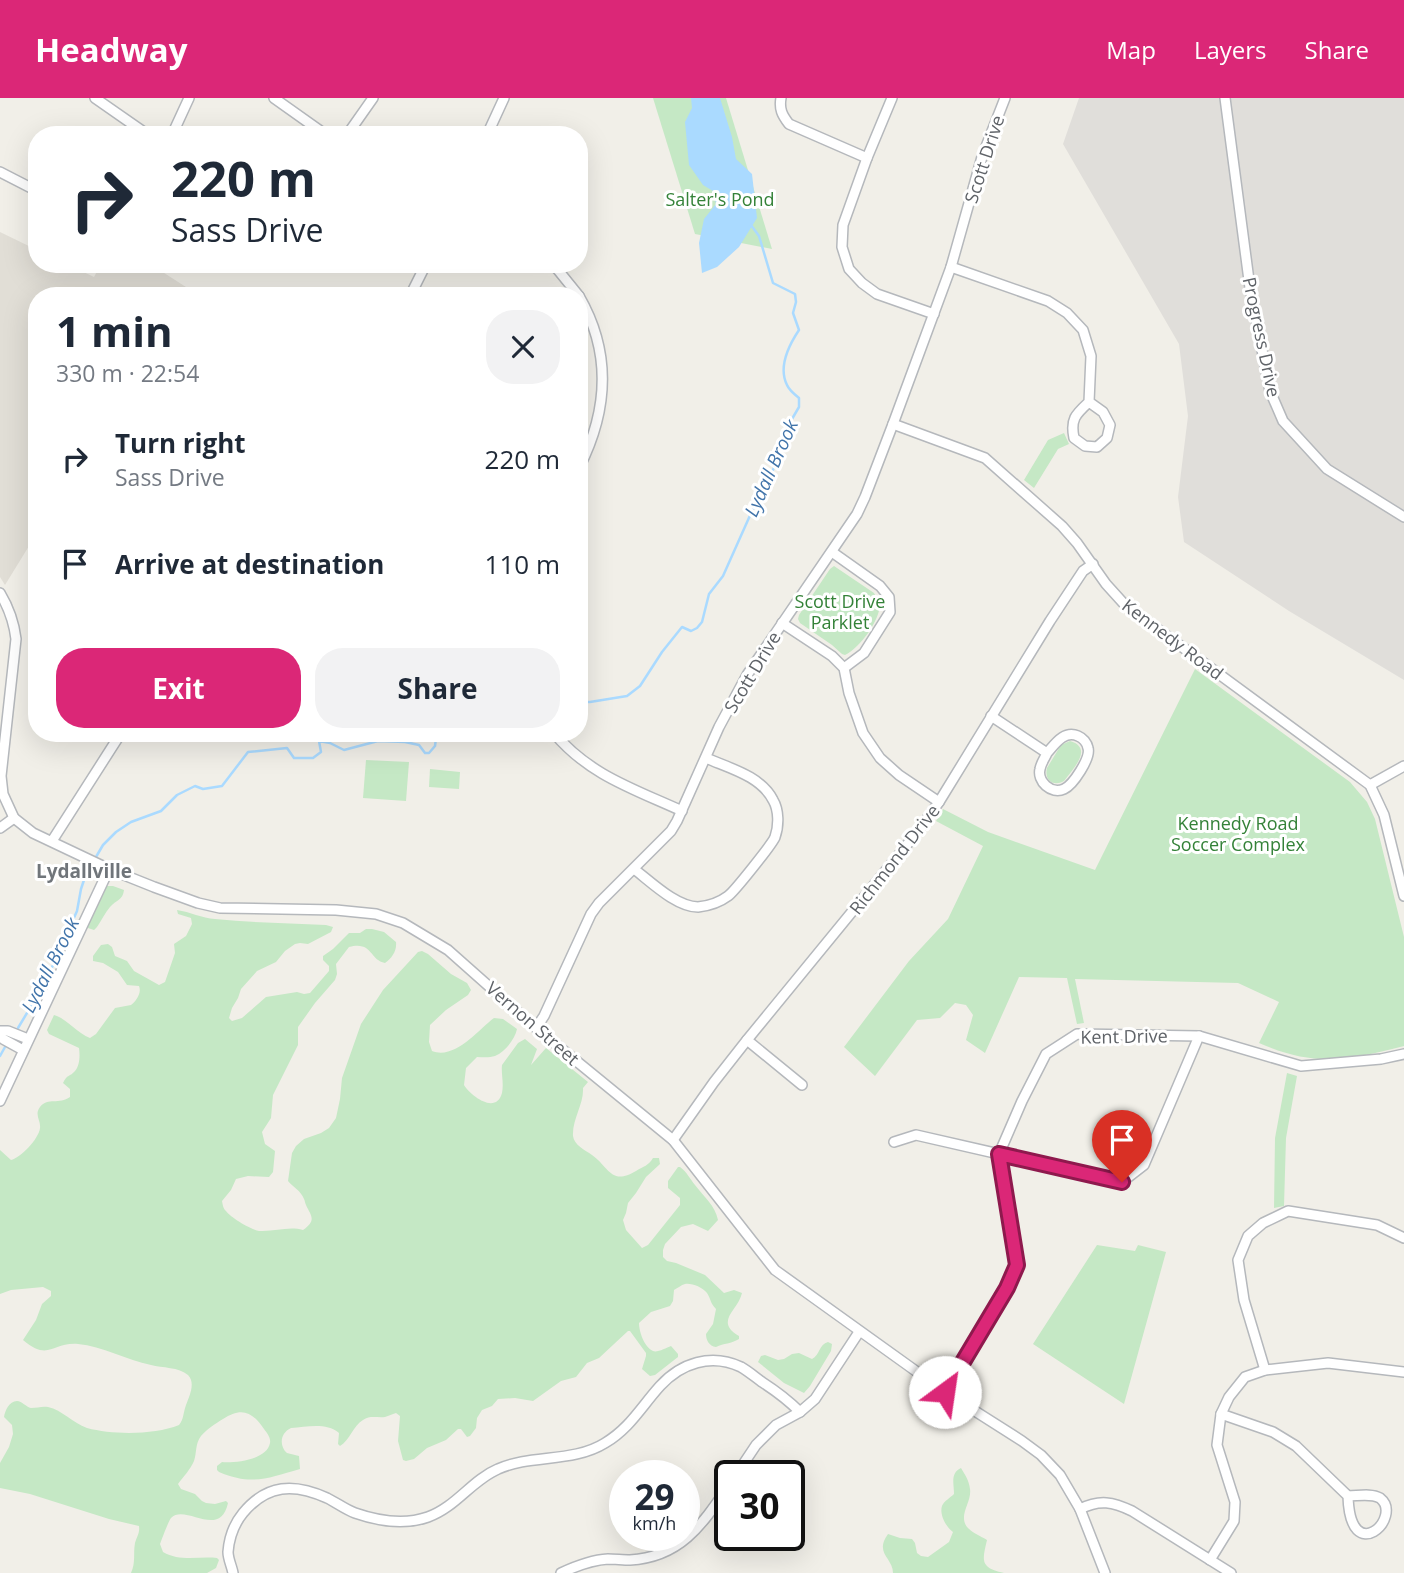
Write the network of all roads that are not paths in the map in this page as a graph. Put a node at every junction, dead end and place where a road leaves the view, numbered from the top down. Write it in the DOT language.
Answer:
graph roads {
  1 [pos="95,98"];
  2 [pos="189,98"];
  3 [pos="274,98"];
  4 [pos="373,98"];
  5 [pos="504,98"];
  6 [pos="781,98"];
  7 [pos="892,98"];
  8 [pos="1005,98"];
  9 [pos="1225,98"];
  10 [pos="135,126"];
  11 [pos="176,126"];
  12 [pos="313,126"];
  13 [pos="353,126"];
  14 [pos="491,126"];
  15 [pos="867,158"];
  16 [pos="0,172"];
  17 [pos="28,186"];
  18 [pos="951,267"];
  19 [pos="560,273"];
  20 [pos="572,287"];
  21 [pos="588,314"];
  22 [pos="934,314"];
  23 [pos="1089,402"];
  24 [pos="893,424"];
  25 [pos="588,447"];
  26 [pos="1404,517"];
  27 [pos="832,552"];
  28 [pos="1093,564"];
  29 [pos="0,593"];
  30 [pos="782,623"];
  31 [pos="844,668"];
  32 [pos="991,716"];
  33 [pos="115,742"];
  34 [pos="562,742"];
  35 [pos="1047,753"];
  36 [pos="706,758"];
  37 [pos="1404,766"];
  38 [pos="1370,785"];
  39 [pos="939,802"];
  40 [pos="682,811"];
  41 [pos="14,818"];
  42 [pos="0,828"];
  43 [pos="52,841"];
  44 [pos="109,869"];
  45 [pos="634,869"];
  46 [pos="1404,895"];
  47 [pos="536,1028"];
  48 [pos="6,1036"];
  49 [pos="1199,1036"];
  50 [pos="28,1039"];
  51 [pos="747,1041"];
  52 [pos="23,1050"];
  53 [pos="1404,1054"];
  54 [pos="802,1084"];
  55 [pos="0,1101"];
  56 [pos="673,1140"];
  57 [pos="894,1142"];
  58 [pos="999,1154"];
  59 [pos="1404,1238"];
  60 [pos="859,1332"];
  61 [pos="1265,1370"];
  62 [pos="1404,1372"];
  63 [pos="945,1392"];
  64 [pos="800,1412"];
  65 [pos="1221,1414"];
  66 [pos="746,1460"];
  67 [pos="1348,1496"];
  68 [pos="714,1507"];
  69 [pos="1080,1509"];
  70 [pos="1210,1560"];
  71 [pos="233,1573"];
  72 [pos="561,1573"];
  73 [pos="1105,1573"];
  74 [pos="1231,1573"];
  1 -- 10 [label="street"];
  2 -- 11 [label="street"];
  3 -- 12 [label="street"];
  4 -- 13 [label="street"];
  5 -- 14 [label="street"];
  6 -- 15 [label="street"];
  7 -- 15 [label="street"];
  8 -- 18 [label="street, Scott Drive"];
  9 -- 26 [label="street, Progress Drive"];
  15 -- 22 [label="street"];
  16 -- 17 [label="street"];
  18 -- 22 [label="street, Scott Drive"];
  18 -- 23 [label="street"];
  19 -- 20 [label="street"];
  21 -- 25 [label="street"];
  22 -- 24 [label="street, Scott Drive"];
  23 -- 23 [label="street"];
  24 -- 27 [label="street, Scott Drive"];
  24 -- 28 [label="street, Kennedy Road"];
  27 -- 30 [label="street, Scott Drive"];
  27 -- 31 [label="street"];
  28 -- 32 [label="street, Richmond Drive"];
  28 -- 38 [label="street, Kennedy Road"];
  29 -- 41 [label="street"];
  30 -- 31 [label="street"];
  30 -- 36 [label="street, Scott Drive"];
  31 -- 39 [label="street"];
  32 -- 35 [label="street"];
  32 -- 39 [label="street, Richmond Drive"];
  33 -- 43 [label="street"];
  34 -- 40 [label="street"];
  35 -- 35 [label="street"];
  36 -- 40 [label="street, Scott Drive"];
  36 -- 45 [label="street"];
  37 -- 38 [label="street"];
  38 -- 46 [label="street, Kennedy Road"];
  39 -- 51 [label="street, Richmond Drive"];
  40 -- 45 [label="street, Scott Drive"];
  41 -- 42 [label="street"];
  41 -- 43 [label="street, Vernon Street"];
  43 -- 44 [label="street, Vernon Street"];
  44 -- 47 [label="street, Vernon Street"];
  44 -- 50 [label="street"];
  45 -- 47 [label="street, Scott Drive"];
  47 -- 56 [label="street, Vernon Street"];
  48 -- 50 [label="street"];
  48 -- 52 [label="street"];
  49 -- 53 [label="street, Kent Drive"];
  49 -- 58 [label="street, Kent Drive"];
  49 -- 58 [label="street"];
  50 -- 52 [label="street"];
  51 -- 54 [label="street"];
  51 -- 56 [label="street, Richmond Drive"];
  52 -- 55 [label="street"];
  56 -- 60 [label="street, Vernon Street"];
  57 -- 58 [label="street"];
  58 -- 63 [label="street"];
  59 -- 61 [label="street"];
  60 -- 63 [label="street, Vernon Street"];
  60 -- 64 [label="street"];
  61 -- 62 [label="street"];
  61 -- 65 [label="street"];
  63 -- 69 [label="street, Vernon Street"];
  64 -- 66 [label="street"];
  64 -- 71 [label="street"];
  65 -- 67 [label="street"];
  65 -- 70 [label="street"];
  67 -- 67 [label="street"];
  68 -- 72 [label="street"];
  69 -- 70 [label="street"];
  69 -- 73 [label="street, Vernon Street"];
  70 -- 74 [label="street"];
}
